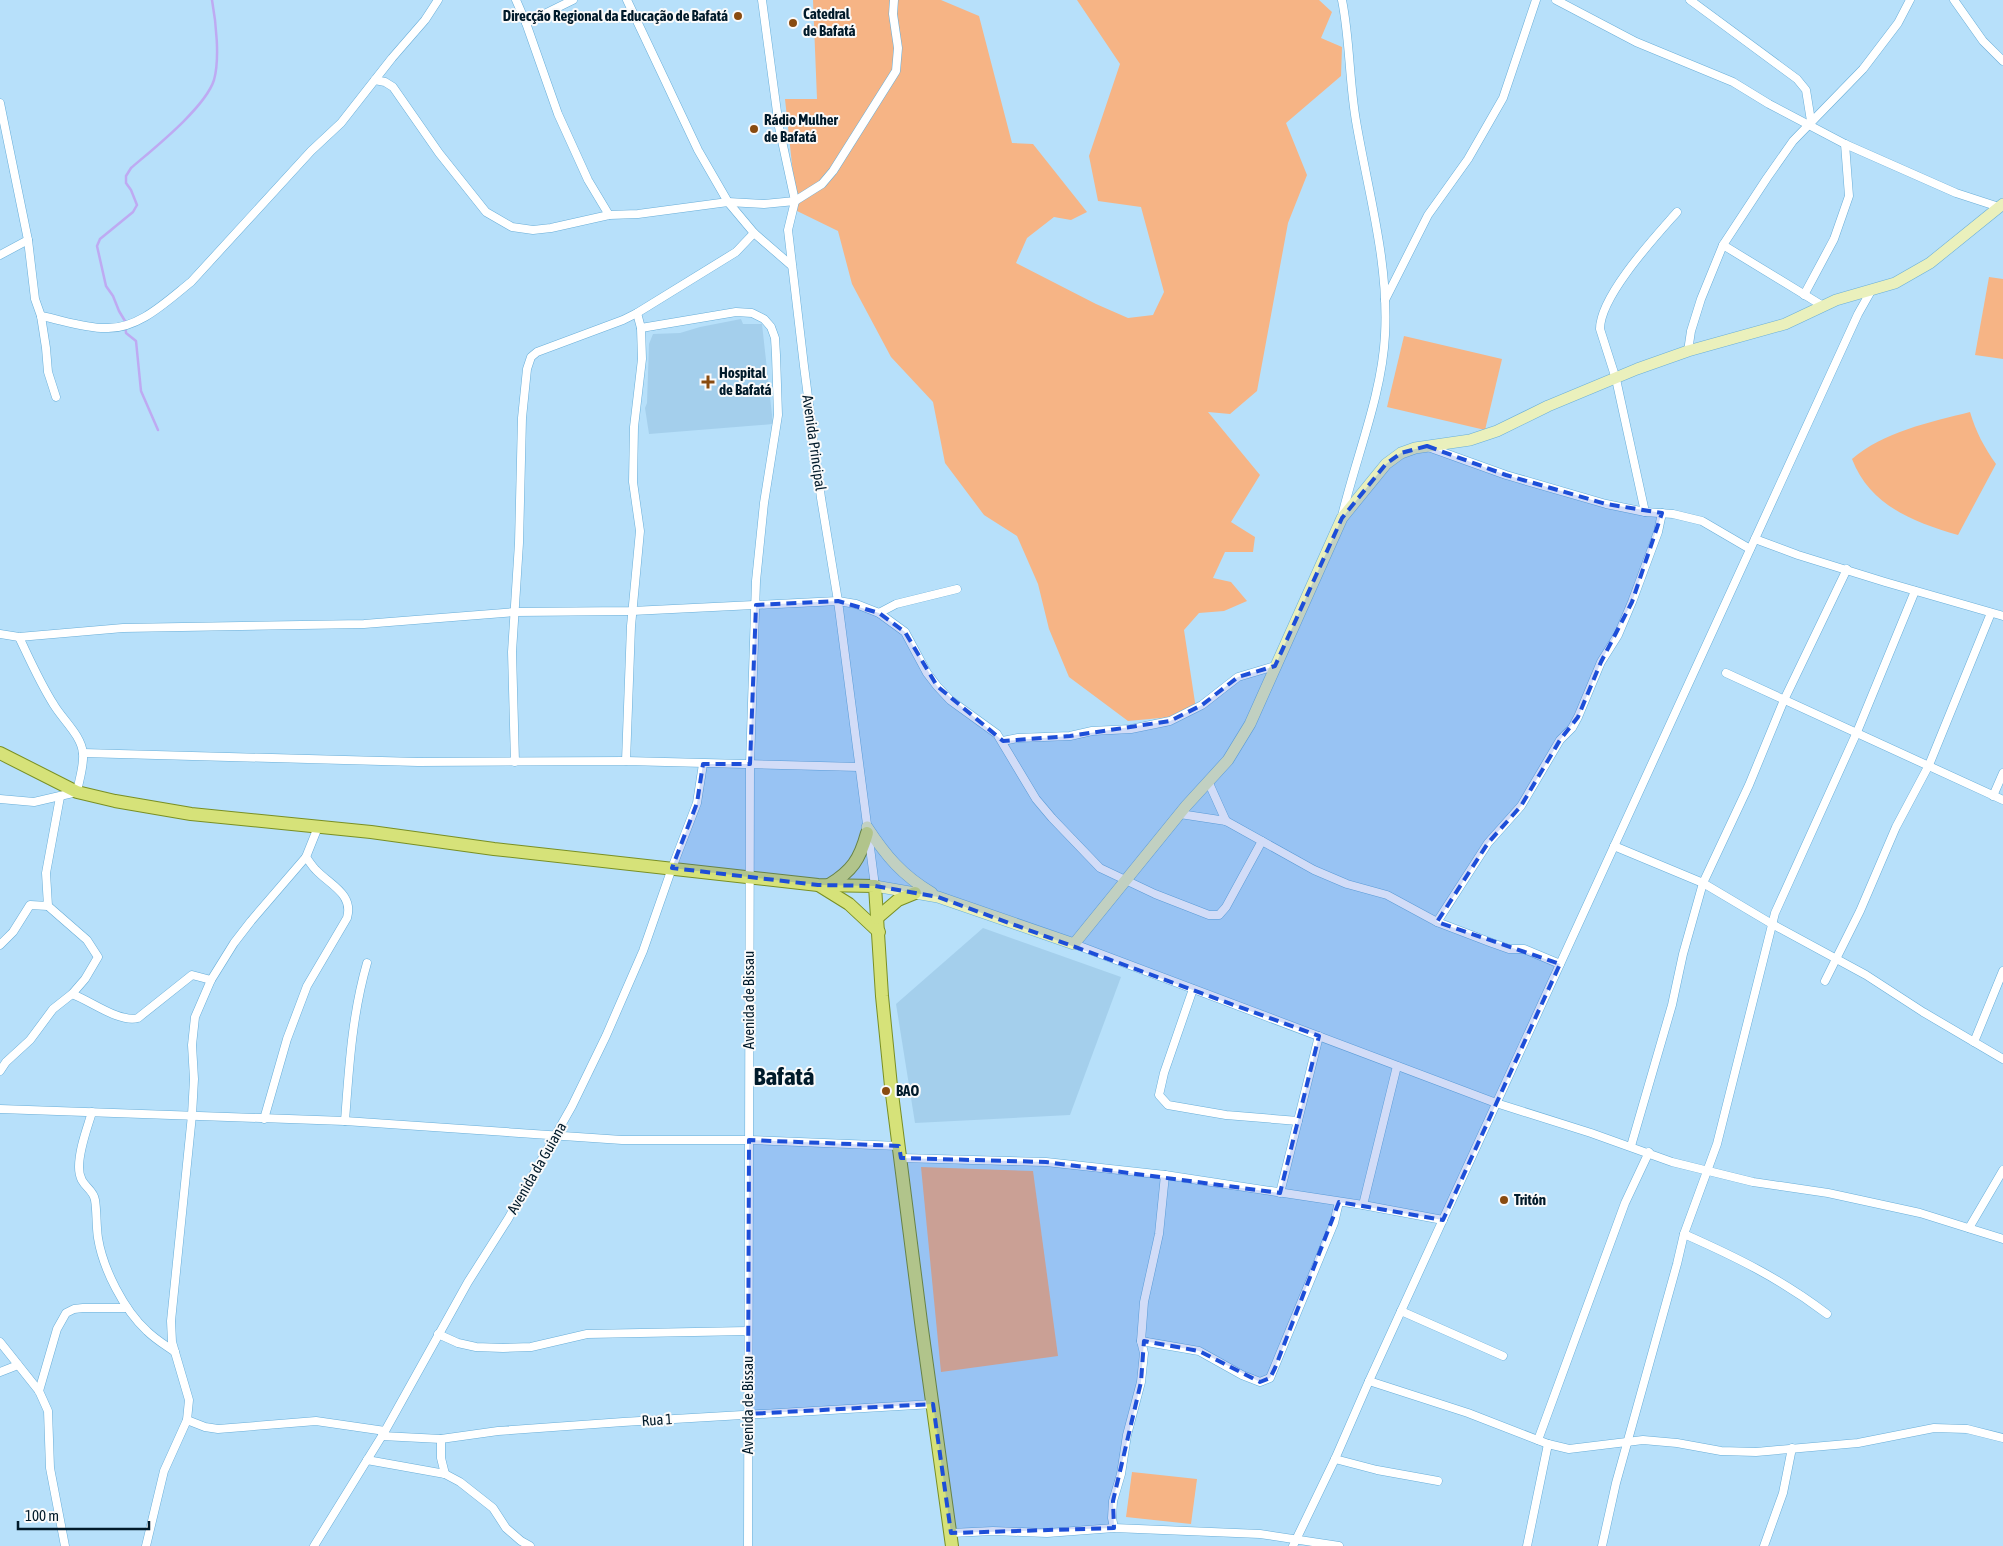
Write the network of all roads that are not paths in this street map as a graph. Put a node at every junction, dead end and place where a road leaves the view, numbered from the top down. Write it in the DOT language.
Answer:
graph roads {
  1 [pos="438,0"];
  2 [pos="516,0"];
  3 [pos="573,0"];
  4 [pos="627,0"];
  5 [pos="762,0"];
  6 [pos="894,0"];
  7 [pos="1342,0"];
  8 [pos="1536,0"];
  9 [pos="1556,0"];
  10 [pos="1690,0"];
  11 [pos="1910,0"];
  12 [pos="1954,0"];
  13 [pos="526,23"];
  14 [pos="2003,61"];
  15 [pos="375,80"];
  16 [pos="0,103"];
  17 [pos="1809,123"];
  18 [pos="1845,144"];
  19 [pos="795,201"];
  20 [pos="728,202"];
  21 [pos="2001,205"];
  22 [pos="1677,212"];
  23 [pos="609,215"];
  24 [pos="754,234"];
  25 [pos="28,240"];
  26 [pos="1723,245"];
  27 [pos="0,255"];
  28 [pos="792,266"];
  29 [pos="1872,291"];
  30 [pos="1804,295"];
  31 [pos="1384,300"];
  32 [pos="1823,306"];
  33 [pos="636,313"];
  34 [pos="41,316"];
  35 [pos="641,328"];
  36 [pos="1688,352"];
  37 [pos="1616,379"];
  38 [pos="56,397"];
  39 [pos="1427,446"];
  40 [pos="1645,512"];
  41 [pos="1662,513"];
  42 [pos="1342,518"];
  43 [pos="1755,539"];
  44 [pos="1750,549"];
  45 [pos="1847,569"];
  46 [pos="957,589"];
  47 [pos="1915,591"];
  48 [pos="838,601"];
  49 [pos="756,605"];
  50 [pos="632,611"];
  51 [pos="514,612"];
  52 [pos="879,612"];
  53 [pos="1990,613"];
  54 [pos="2003,616"];
  55 [pos="0,634"];
  56 [pos="19,637"];
  57 [pos="1276,666"];
  58 [pos="1726,673"];
  59 [pos="1784,700"];
  60 [pos="1857,732"];
  61 [pos="1003,741"];
  62 [pos="0,753"];
  63 [pos="83,753"];
  64 [pos="626,761"];
  65 [pos="515,762"];
  66 [pos="703,764"];
  67 [pos="750,764"];
  68 [pos="1929,766"];
  69 [pos="859,767"];
  70 [pos="2003,773"];
  71 [pos="1208,781"];
  72 [pos="77,792"];
  73 [pos="1993,796"];
  74 [pos="60,797"];
  75 [pos="0,799"];
  76 [pos="2003,800"];
  77 [pos="1180,814"];
  78 [pos="1226,821"];
  79 [pos="318,826"];
  80 [pos="867,830"];
  81 [pos="1262,841"];
  82 [pos="1614,846"];
  83 [pos="306,857"];
  84 [pos="672,868"];
  85 [pos="749,876"];
  86 [pos="1125,880"];
  87 [pos="1703,883"];
  88 [pos="823,885"];
  89 [pos="875,886"];
  90 [pos="915,893"];
  91 [pos="938,897"];
  92 [pos="48,906"];
  93 [pos="877,918"];
  94 [pos="1437,922"];
  95 [pos="1772,924"];
  96 [pos="879,932"];
  97 [pos="1074,944"];
  98 [pos="0,945"];
  99 [pos="1836,958"];
  100 [pos="367,963"];
  101 [pos="1560,964"];
  102 [pos="2003,971"];
  103 [pos="211,980"];
  104 [pos="1825,981"];
  105 [pos="1193,989"];
  106 [pos="72,994"];
  107 [pos="1319,1036"];
  108 [pos="1974,1042"];
  109 [pos="2003,1059"];
  110 [pos="1397,1066"];
  111 [pos="0,1071"];
  112 [pos="1496,1103"];
  113 [pos="0,1108"];
  114 [pos="92,1112"];
  115 [pos="192,1115"];
  116 [pos="264,1119"];
  117 [pos="345,1121"];
  118 [pos="1298,1121"];
  119 [pos="556,1134"];
  120 [pos="749,1140"];
  121 [pos="1631,1146"];
  122 [pos="900,1152"];
  123 [pos="1649,1152"];
  124 [pos="2003,1170"];
  125 [pos="1708,1172"];
  126 [pos="1164,1175"];
  127 [pos="1280,1193"];
  128 [pos="1340,1202"];
  129 [pos="1363,1205"];
  130 [pos="1443,1220"];
  131 [pos="1969,1228"];
  132 [pos="1684,1234"];
  133 [pos="2003,1239"];
  134 [pos="127,1308"];
  135 [pos="1401,1311"];
  136 [pos="1827,1314"];
  137 [pos="748,1331"];
  138 [pos="438,1334"];
  139 [pos="1141,1341"];
  140 [pos="0,1342"];
  141 [pos="174,1352"];
  142 [pos="1503,1356"];
  143 [pos="18,1365"];
  144 [pos="0,1372"];
  145 [pos="1369,1381"];
  146 [pos="39,1391"];
  147 [pos="933,1404"];
  148 [pos="748,1414"];
  149 [pos="188,1420"];
  150 [pos="384,1434"];
  151 [pos="2003,1438"];
  152 [pos="441,1439"];
  153 [pos="1538,1440"];
  154 [pos="1628,1442"];
  155 [pos="1548,1444"];
  156 [pos="1792,1448"];
  157 [pos="1335,1459"];
  158 [pos="367,1460"];
  159 [pos="445,1474"];
  160 [pos="1438,1481"];
  161 [pos="1114,1528"];
  162 [pos="952,1540"];
  163 [pos="1295,1543"];
  164 [pos="65,1546"];
  165 [pos="146,1546"];
  166 [pos="314,1546"];
  167 [pos="530,1546"];
  168 [pos="748,1546"];
  169 [pos="1339,1546"];
  170 [pos="1526,1546"];
  171 [pos="1602,1546"];
  172 [pos="1764,1546"];
  1 -- 15 [label="street"];
  2 -- 13 [label="street"];
  3 -- 13 [label="street"];
  4 -- 20 [label="street"];
  5 -- 19 [label="street, Avenida Principal"];
  6 -- 19 [label="street"];
  7 -- 31 [label="street"];
  8 -- 31 [label="street"];
  9 -- 17 [label="street"];
  10 -- 17 [label="street"];
  11 -- 17 [label="street"];
  12 -- 14 [label="street"];
  13 -- 23 [label="street"];
  15 -- 23 [label="street"];
  15 -- 34 [label="street"];
  16 -- 25 [label="street"];
  17 -- 18 [label="street"];
  17 -- 26 [label="street"];
  18 -- 21 [label="street"];
  18 -- 30 [label="street"];
  19 -- 20 [label="street"];
  19 -- 28 [label="street, Avenida Principal"];
  20 -- 23 [label="street"];
  20 -- 24 [label="street"];
  21 -- 29 [label="street"];
  22 -- 37 [label="street"];
  24 -- 28 [label="street"];
  24 -- 33 [label="street"];
  25 -- 27 [label="street"];
  25 -- 34 [label="street"];
  26 -- 30 [label="street"];
  26 -- 36 [label="street"];
  28 -- 48 [label="street, Avenida Principal"];
  29 -- 32 [label="street"];
  29 -- 43 [label="street"];
  30 -- 32 [label="street"];
  31 -- 42 [label="street"];
  32 -- 36 [label="street"];
  33 -- 35 [label="street"];
  33 -- 51 [label="street"];
  34 -- 38 [label="street"];
  35 -- 49 [label="street, Avenida de Bissau"];
  35 -- 50 [label="street"];
  36 -- 37 [label="street"];
  37 -- 39 [label="street"];
  37 -- 40 [label="street"];
  39 -- 40 [label="street"];
  39 -- 42 [label="street"];
  40 -- 41 [label="street"];
  41 -- 44 [label="street"];
  41 -- 94 [label="street"];
  42 -- 57 [label="street"];
  43 -- 44 [label="street"];
  43 -- 45 [label="street"];
  44 -- 82 [label="street"];
  45 -- 47 [label="street"];
  45 -- 59 [label="street"];
  46 -- 52 [label="street"];
  47 -- 53 [label="street"];
  47 -- 60 [label="street"];
  48 -- 49 [label="street"];
  48 -- 52 [label="street"];
  48 -- 69 [label="street, Avenida Principal"];
  49 -- 50 [label="street"];
  49 -- 67 [label="street, Avenida de Bissau"];
  50 -- 51 [label="street"];
  50 -- 64 [label="street"];
  51 -- 56 [label="street"];
  51 -- 65 [label="street"];
  52 -- 61 [label="street"];
  53 -- 54 [label="street"];
  53 -- 68 [label="street"];
  55 -- 56 [label="street"];
  56 -- 63 [label="street"];
  57 -- 61 [label="street"];
  57 -- 71 [label="street"];
  58 -- 59 [label="street"];
  59 -- 60 [label="street"];
  59 -- 87 [label="street"];
  60 -- 68 [label="street"];
  60 -- 95 [label="street"];
  61 -- 86 [label="street"];
  62 -- 72 [label="main road"];
  63 -- 65 [label="street"];
  63 -- 72 [label="street"];
  64 -- 65 [label="street"];
  64 -- 66 [label="street"];
  66 -- 67 [label="street"];
  66 -- 84 [label="street, Avenida da Guiana"];
  67 -- 69 [label="street"];
  67 -- 85 [label="street, Avenida de Bissau"];
  68 -- 73 [label="street"];
  68 -- 99 [label="street"];
  69 -- 80 [label="street, Avenida Principal"];
  70 -- 73 [label="street"];
  71 -- 77 [label="street"];
  71 -- 78 [label="street"];
  72 -- 74 [label="street"];
  72 -- 79 [label="main road"];
  73 -- 76 [label="street"];
  74 -- 75 [label="street"];
  74 -- 92 [label="street"];
  77 -- 78 [label="street"];
  77 -- 86 [label="street"];
  78 -- 81 [label="street"];
  79 -- 83 [label="street"];
  79 -- 84 [label="main road"];
  80 -- 88 [label="main road"];
  80 -- 89 [label="street, Avenida Principal"];
  80 -- 91 [label="street"];
  81 -- 86 [label="street"];
  81 -- 94 [label="street"];
  82 -- 87 [label="street"];
  82 -- 101 [label="street"];
  83 -- 103 [label="street"];
  83 -- 116 [label="street"];
  84 -- 85 [label="main road"];
  84 -- 119 [label="street, Avenida da Guiana"];
  85 -- 88 [label="main road"];
  85 -- 120 [label="street, Avenida de Bissau"];
  86 -- 97 [label="street"];
  87 -- 95 [label="street"];
  87 -- 121 [label="street"];
  88 -- 89 [label="main road"];
  88 -- 96 [label="main road"];
  89 -- 90 [label="street"];
  89 -- 93 [label="main road"];
  90 -- 91 [label="street"];
  90 -- 93 [label="main road"];
  91 -- 97 [label="street"];
  92 -- 98 [label="street"];
  92 -- 106 [label="street"];
  93 -- 96 [label="main road"];
  94 -- 101 [label="street"];
  95 -- 99 [label="street"];
  95 -- 125 [label="street"];
  96 -- 122 [label="main road"];
  97 -- 105 [label="street"];
  99 -- 104 [label="street"];
  99 -- 108 [label="street"];
  100 -- 117 [label="street"];
  101 -- 112 [label="street"];
  102 -- 108 [label="street"];
  103 -- 106 [label="street"];
  103 -- 115 [label="street"];
  105 -- 107 [label="street"];
  105 -- 118 [label="street"];
  106 -- 111 [label="street"];
  107 -- 110 [label="street"];
  107 -- 118 [label="street"];
  108 -- 109 [label="street"];
  110 -- 112 [label="street"];
  110 -- 129 [label="street"];
  112 -- 121 [label="street"];
  112 -- 130 [label="street"];
  113 -- 114 [label="street"];
  114 -- 115 [label="street"];
  114 -- 134 [label="street"];
  115 -- 116 [label="street"];
  115 -- 141 [label="street"];
  116 -- 117 [label="street"];
  117 -- 119 [label="street"];
  118 -- 127 [label="street"];
  119 -- 120 [label="street"];
  119 -- 138 [label="street, Avenida da Guiana"];
  120 -- 122 [label="street"];
  120 -- 137 [label="street, Avenida de Bissau"];
  121 -- 123 [label="street"];
  122 -- 126 [label="street"];
  122 -- 147 [label="main road"];
  123 -- 125 [label="street"];
  123 -- 153 [label="street"];
  124 -- 131 [label="street"];
  125 -- 131 [label="street"];
  125 -- 132 [label="street"];
  126 -- 127 [label="street"];
  126 -- 139 [label="street"];
  127 -- 128 [label="street"];
  128 -- 129 [label="street"];
  128 -- 139 [label="street"];
  129 -- 130 [label="street"];
  130 -- 135 [label="street"];
  131 -- 133 [label="street"];
  132 -- 136 [label="street"];
  132 -- 154 [label="street"];
  134 -- 141 [label="street"];
  134 -- 146 [label="street"];
  135 -- 142 [label="street"];
  135 -- 145 [label="street"];
  137 -- 138 [label="street"];
  137 -- 148 [label="street, Avenida de Bissau"];
  138 -- 150 [label="street, Avenida da Guiana"];
  139 -- 161 [label="street"];
  140 -- 143 [label="street"];
  141 -- 149 [label="street"];
  143 -- 144 [label="street"];
  143 -- 146 [label="street"];
  145 -- 153 [label="street"];
  145 -- 157 [label="street"];
  146 -- 164 [label="street"];
  147 -- 148 [label="street, Rua 1"];
  147 -- 162 [label="main road"];
  148 -- 152 [label="street, Rua 1"];
  148 -- 168 [label="street, Avenida de Bissau"];
  149 -- 150 [label="street, Rua 1"];
  149 -- 165 [label="street"];
  150 -- 152 [label="street, Rua 1"];
  150 -- 158 [label="street, Avenida da Guiana"];
  151 -- 156 [label="street"];
  152 -- 159 [label="street"];
  153 -- 155 [label="street"];
  154 -- 155 [label="street"];
  154 -- 156 [label="street"];
  154 -- 171 [label="street"];
  155 -- 170 [label="street"];
  156 -- 172 [label="street"];
  157 -- 160 [label="street"];
  157 -- 163 [label="street"];
  158 -- 159 [label="street"];
  158 -- 166 [label="street, Avenida da Guiana"];
  159 -- 167 [label="street"];
  161 -- 162 [label="street"];
  161 -- 163 [label="street"];
  163 -- 169 [label="street"];
}
